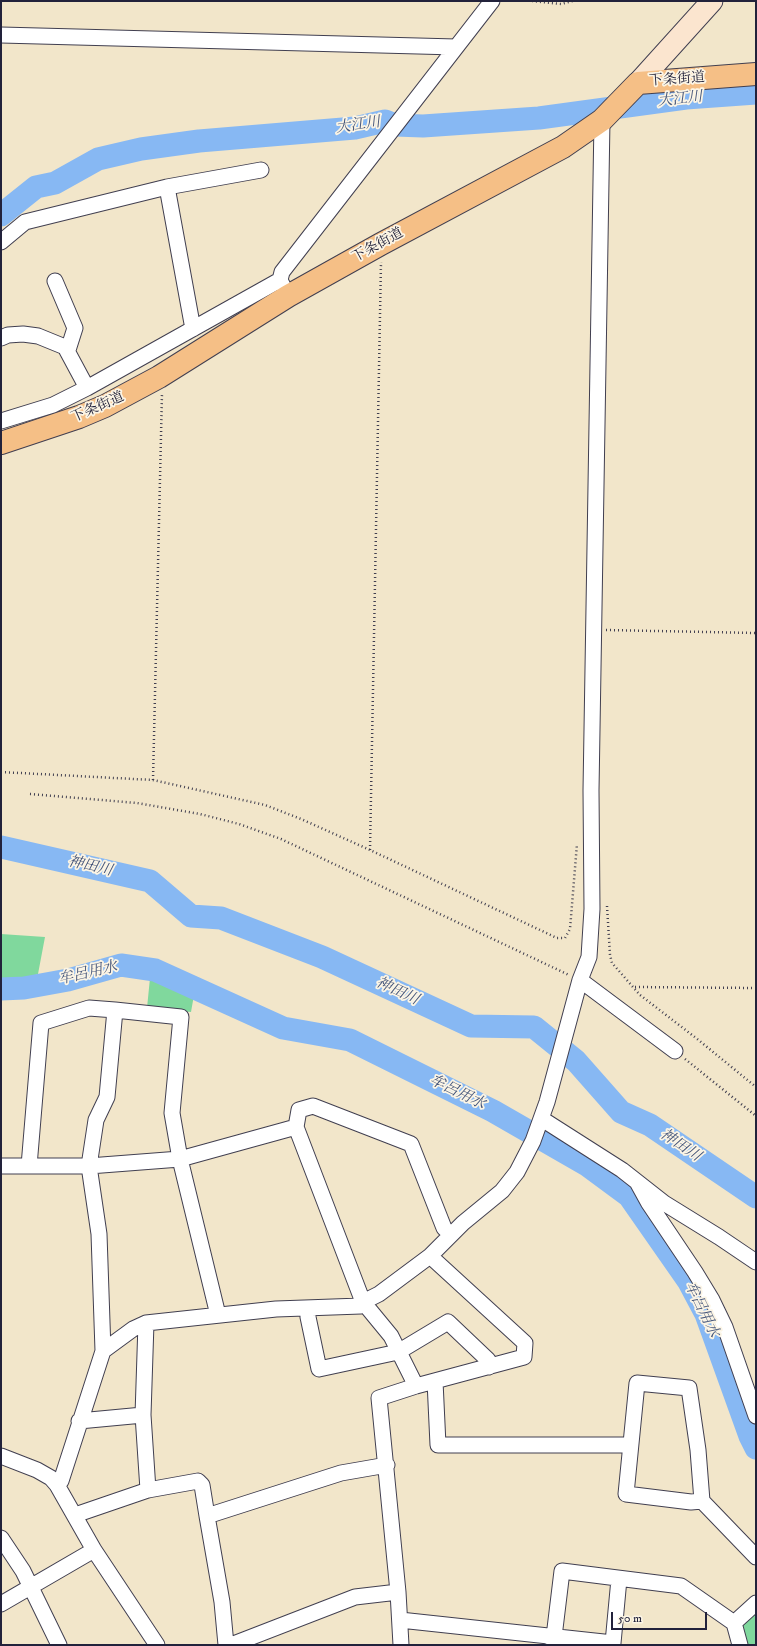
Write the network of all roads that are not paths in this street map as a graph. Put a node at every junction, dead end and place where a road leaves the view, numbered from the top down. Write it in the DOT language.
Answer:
graph roads {
  1 [pos="492,1"];
  2 [pos="712,1"];
  3 [pos="1,35"];
  4 [pos="456,47"];
  5 [pos="756,74"];
  6 [pos="633,88"];
  7 [pos="605,117"];
  8 [pos="261,170"];
  9 [pos="166,187"];
  10 [pos="1,242"];
  11 [pos="55,280"];
  12 [pos="284,288"];
  13 [pos="197,326"];
  14 [pos="1,338"];
  15 [pos="214,344"];
  16 [pos="68,350"];
  17 [pos="87,388"];
  18 [pos="1,421"];
  19 [pos="1,444"];
  20 [pos="579,983"];
  21 [pos="115,1010"];
  22 [pos="675,1051"];
  23 [pos="541,1122"];
  24 [pos="296,1127"];
  25 [pos="180,1159"];
  26 [pos="1,1166"];
  27 [pos="29,1166"];
  28 [pos="89,1166"];
  29 [pos="637,1182"];
  30 [pos="450,1235"];
  31 [pos="430,1256"];
  32 [pos="756,1262"];
  33 [pos="364,1302"];
  34 [pos="308,1308"];
  35 [pos="218,1315"];
  36 [pos="146,1323"];
  37 [pos="103,1351"];
  38 [pos="398,1352"];
  39 [pos="489,1367"];
  40 [pos="434,1381"];
  41 [pos="416,1386"];
  42 [pos="143,1415"];
  43 [pos="756,1416"];
  44 [pos="79,1421"];
  45 [pos="630,1445"];
  46 [pos="1,1456"];
  47 [pos="387,1465"];
  48 [pos="57,1485"];
  49 [pos="148,1490"];
  50 [pos="702,1501"];
  51 [pos="75,1515"];
  52 [pos="207,1516"];
  53 [pos="1,1538"];
  54 [pos="94,1550"];
  55 [pos="756,1557"];
  56 [pos="620,1578"];
  57 [pos="30,1587"];
  58 [pos="398,1592"];
  59 [pos="756,1603"];
  60 [pos="1,1604"];
  61 [pos="400,1620"];
  62 [pos="734,1623"];
  63 [pos="553,1641"];
  64 [pos="59,1645"];
  65 [pos="158,1645"];
  66 [pos="226,1645"];
  67 [pos="231,1645"];
  68 [pos="401,1645"];
  69 [pos="740,1645"];
  1 -- 4 [label="street"];
  2 -- 6 [label="main road"];
  3 -- 4 [label="street"];
  4 -- 12 [label="street"];
  5 -- 6 [label="main road, 下条街道"];
  6 -- 7 [label="main road, 下条街道"];
  7 -- 12 [label="main road, 下条街道"];
  7 -- 20 [label="street"];
  8 -- 9 [label="street"];
  9 -- 10 [label="street"];
  9 -- 13 [label="street"];
  11 -- 16 [label="street"];
  12 -- 13 [label="street"];
  12 -- 15 [label="main road, 下条街道"];
  13 -- 15 [label="street"];
  13 -- 17 [label="street"];
  14 -- 16 [label="street"];
  15 -- 19 [label="main road, 下条街道"];
  16 -- 17 [label="street"];
  17 -- 18 [label="street"];
  20 -- 22 [label="street"];
  20 -- 23 [label="street"];
  21 -- 25 [label="street"];
  21 -- 27 [label="street"];
  21 -- 28 [label="street"];
  23 -- 29 [label="street"];
  23 -- 30 [label="street"];
  24 -- 25 [label="street"];
  24 -- 30 [label="street"];
  24 -- 33 [label="street"];
  25 -- 28 [label="street"];
  25 -- 35 [label="street"];
  26 -- 27 [label="street"];
  27 -- 28 [label="street"];
  28 -- 37 [label="street"];
  29 -- 32 [label="street"];
  29 -- 43 [label="street"];
  30 -- 31 [label="street"];
  31 -- 33 [label="street"];
  31 -- 39 [label="street"];
  33 -- 34 [label="street"];
  33 -- 38 [label="street"];
  34 -- 35 [label="street"];
  34 -- 38 [label="street"];
  35 -- 36 [label="street"];
  36 -- 37 [label="street"];
  36 -- 42 [label="street"];
  37 -- 44 [label="street"];
  38 -- 39 [label="street"];
  38 -- 41 [label="street"];
  39 -- 40 [label="street"];
  40 -- 41 [label="street"];
  40 -- 45 [label="street"];
  41 -- 47 [label="street"];
  42 -- 44 [label="street"];
  42 -- 49 [label="street"];
  44 -- 48 [label="street"];
  45 -- 50 [label="street"];
  45 -- 50 [label="street"];
  46 -- 48 [label="street"];
  47 -- 52 [label="street"];
  47 -- 58 [label="street"];
  48 -- 51 [label="street"];
  49 -- 51 [label="street"];
  49 -- 52 [label="street"];
  50 -- 55 [label="street"];
  51 -- 54 [label="street"];
  52 -- 66 [label="street"];
  53 -- 57 [label="street"];
  54 -- 57 [label="street"];
  54 -- 65 [label="street"];
  56 -- 62 [label="street"];
  56 -- 63 [label="street"];
  56 -- 63 [label="street"];
  57 -- 60 [label="street"];
  57 -- 64 [label="street"];
  58 -- 61 [label="street"];
  58 -- 67 [label="street"];
  59 -- 62 [label="street"];
  61 -- 63 [label="street"];
  61 -- 68 [label="street"];
  62 -- 69 [label="street"];
}
